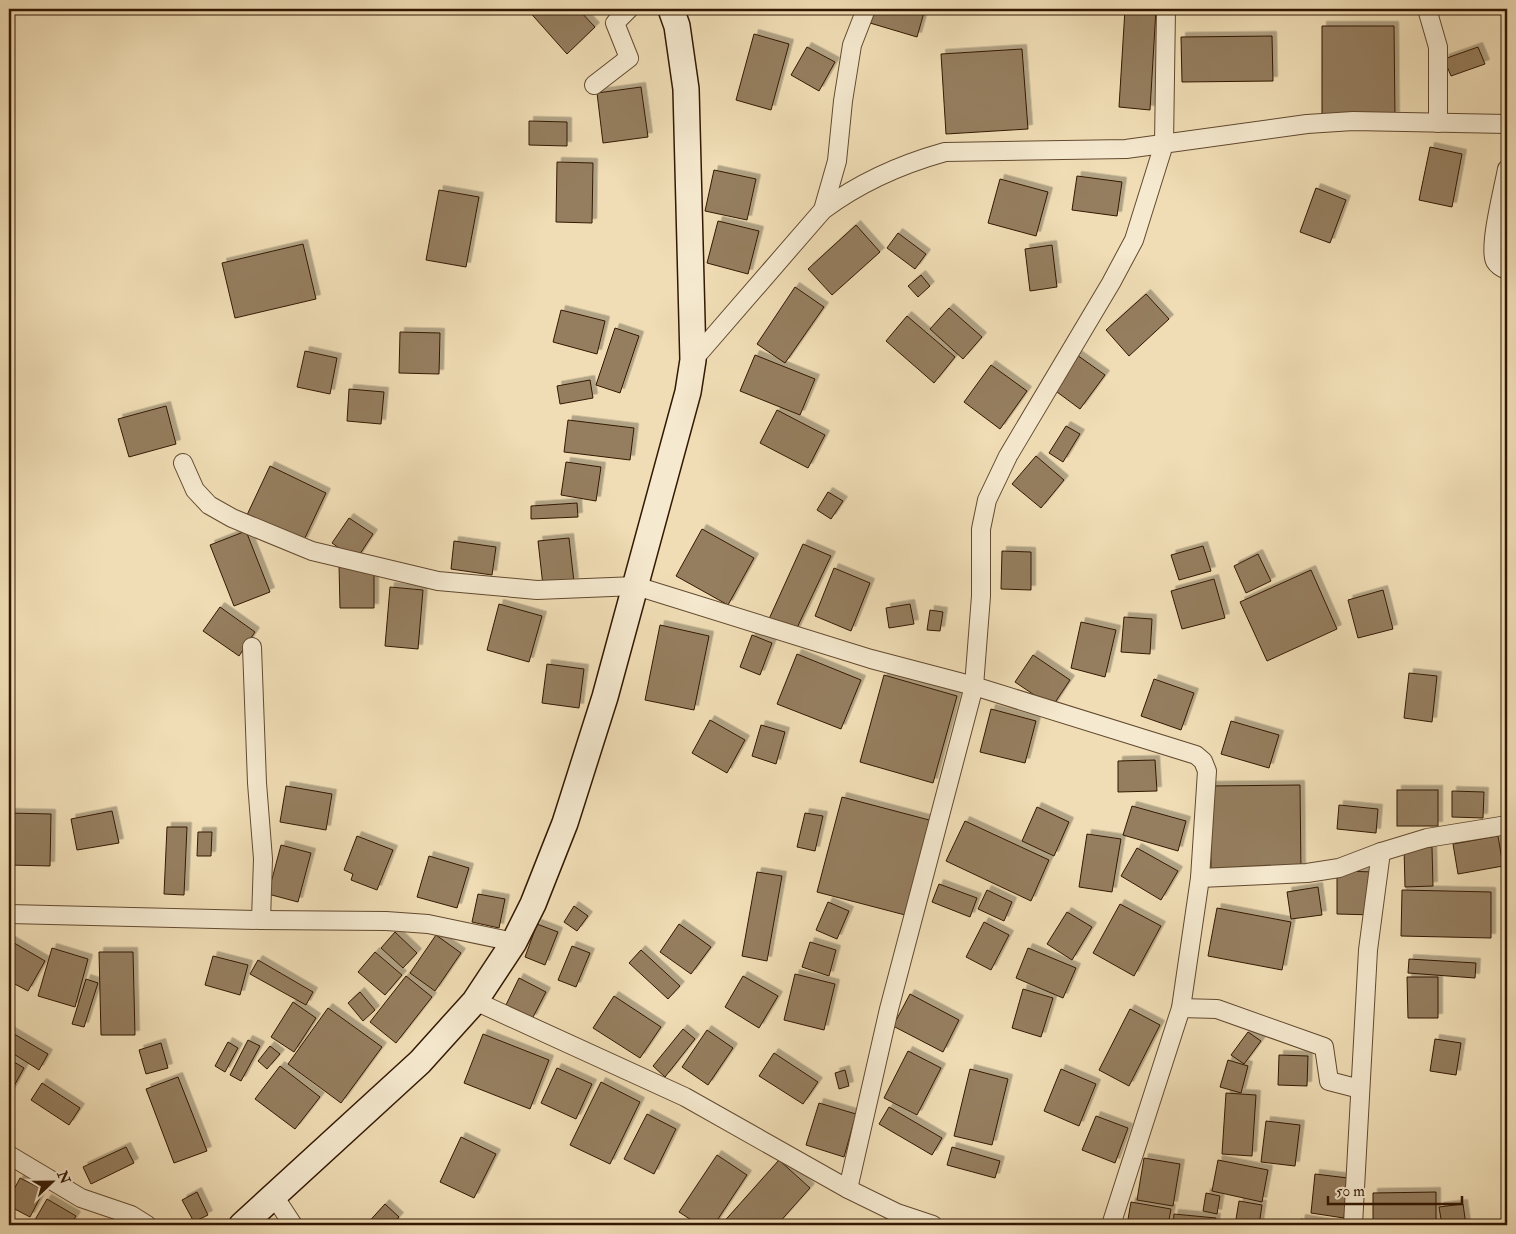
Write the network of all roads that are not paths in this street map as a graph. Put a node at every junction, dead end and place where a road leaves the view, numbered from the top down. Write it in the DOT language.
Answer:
graph roads {
  1 [pos="629,9"];
  2 [pos="671,9"];
  3 [pos="866,9"];
  4 [pos="1166,9"];
  5 [pos="1427,9"];
  6 [pos="594,85"];
  7 [pos="1438,123"];
  8 [pos="1507,124"];
  9 [pos="1164,144"];
  10 [pos="1507,169"];
  11 [pos="823,210"];
  12 [pos="1507,270"];
  13 [pos="693,360"];
  14 [pos="183,463"];
  15 [pos="636,586"];
  16 [pos="252,648"];
  17 [pos="974,686"];
  18 [pos="1507,825"];
  19 [pos="1380,852"];
  20 [pos="1200,878"];
  21 [pos="9,914"];
  22 [pos="261,920"];
  23 [pos="514,942"];
  24 [pos="474,1001"];
  25 [pos="1181,1008"];
  26 [pos="1360,1089"];
  27 [pos="9,1155"];
  28 [pos="848,1189"];
  29 [pos="274,1196"];
  30 [pos="147,1225"];
  31 [pos="242,1225"];
  32 [pos="293,1225"];
  33 [pos="933,1225"];
  34 [pos="1111,1225"];
  35 [pos="1353,1225"];
  1 -- 6 [label="street"];
  2 -- 13 [label="main road"];
  3 -- 11 [label="street"];
  4 -- 9 [label="street"];
  5 -- 7 [label="street"];
  7 -- 8 [label="street"];
  7 -- 9 [label="street"];
  9 -- 11 [label="street"];
  9 -- 17 [label="street"];
  10 -- 12 [label="street"];
  11 -- 13 [label="street"];
  13 -- 15 [label="main road"];
  14 -- 15 [label="street"];
  15 -- 17 [label="street"];
  15 -- 23 [label="main road"];
  16 -- 22 [label="street"];
  17 -- 20 [label="street"];
  17 -- 28 [label="street"];
  18 -- 19 [label="street"];
  19 -- 20 [label="street"];
  19 -- 26 [label="street"];
  20 -- 25 [label="street"];
  21 -- 22 [label="street"];
  22 -- 23 [label="street"];
  23 -- 24 [label="main road"];
  24 -- 28 [label="street"];
  24 -- 29 [label="main road"];
  25 -- 26 [label="street"];
  25 -- 34 [label="street"];
  26 -- 35 [label="street"];
  27 -- 30 [label="street"];
  28 -- 33 [label="street"];
  29 -- 31 [label="main road"];
  29 -- 32 [label="street"];
}
